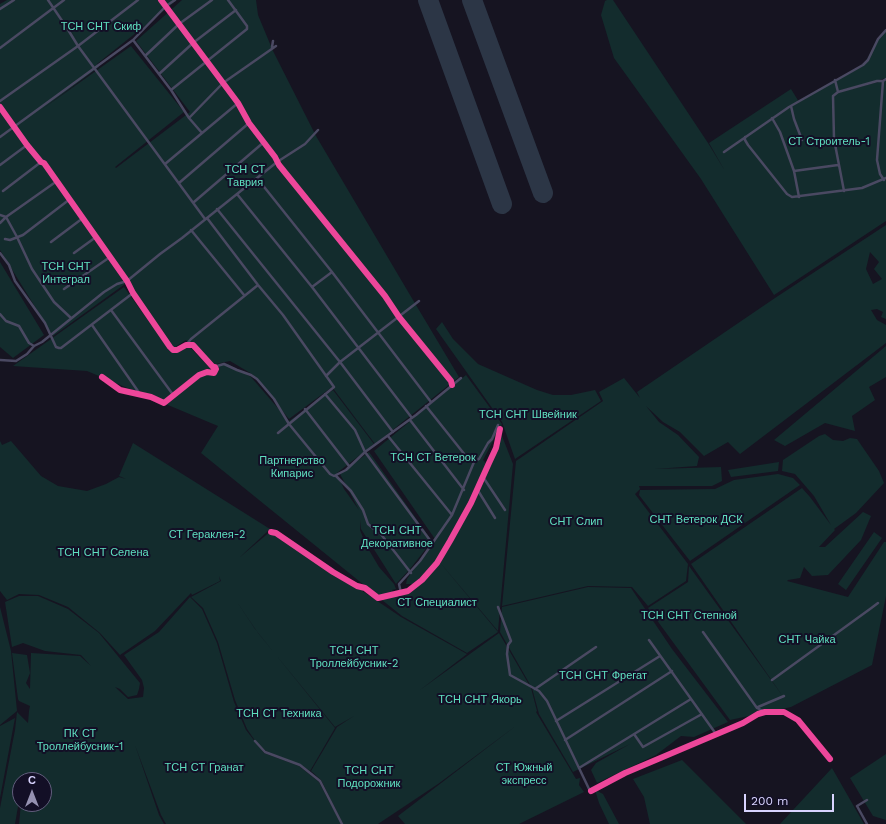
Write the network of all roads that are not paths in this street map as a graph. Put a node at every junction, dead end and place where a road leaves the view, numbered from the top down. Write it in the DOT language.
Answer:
graph roads {
  1 [pos="14,0"];
  2 [pos="48,0"];
  3 [pos="64,0"];
  4 [pos="138,0"];
  5 [pos="161,0"];
  6 [pos="175,0"];
  7 [pos="212,0"];
  8 [pos="228,0"];
  9 [pos="166,6"];
  10 [pos="53,8"];
  11 [pos="0,9"];
  12 [pos="236,10"];
  13 [pos="180,24"];
  14 [pos="886,30"];
  15 [pos="133,40"];
  16 [pos="273,41"];
  17 [pos="194,43"];
  18 [pos="78,46"];
  19 [pos="276,46"];
  20 [pos="272,47"];
  21 [pos="0,48"];
  22 [pos="145,56"];
  23 [pos="207,61"];
  24 [pos="94,68"];
  25 [pos="159,74"];
  26 [pos="886,79"];
  27 [pos="835,80"];
  28 [pos="882,81"];
  29 [pos="223,83"];
  30 [pos="171,90"];
  31 [pos="838,92"];
  32 [pos="0,100"];
  33 [pos="238,103"];
  34 [pos="791,106"];
  35 [pos="0,107"];
  36 [pos="189,118"];
  37 [pos="772,118"];
  38 [pos="249,123"];
  39 [pos="14,127"];
  40 [pos="318,130"];
  41 [pos="202,133"];
  42 [pos="0,137"];
  43 [pos="745,137"];
  44 [pos="802,140"];
  45 [pos="264,142"];
  46 [pos="27,145"];
  47 [pos="724,152"];
  48 [pos="42,162"];
  49 [pos="277,162"];
  50 [pos="165,164"];
  51 [pos="0,165"];
  52 [pos="838,165"];
  53 [pos="794,171"];
  54 [pos="257,178"];
  55 [pos="885,179"];
  56 [pos="57,181"];
  57 [pos="179,183"];
  58 [pos="3,191"];
  59 [pos="844,191"];
  60 [pos="237,194"];
  61 [pos="799,197"];
  62 [pos="70,200"];
  63 [pos="194,202"];
  64 [pos="217,209"];
  65 [pos="0,215"];
  66 [pos="6,217"];
  67 [pos="84,218"];
  68 [pos="206,218"];
  69 [pos="0,223"];
  70 [pos="191,230"];
  71 [pos="17,236"];
  72 [pos="96,237"];
  73 [pos="5,239"];
  74 [pos="51,242"];
  75 [pos="0,253"];
  76 [pos="74,253"];
  77 [pos="110,257"];
  78 [pos="332,272"];
  79 [pos="126,281"];
  80 [pos="258,285"];
  81 [pos="312,287"];
  82 [pos="64,289"];
  83 [pos="133,292"];
  84 [pos="244,295"];
  85 [pos="419,301"];
  86 [pos="111,310"];
  87 [pos="0,314"];
  88 [pos="399,317"];
  89 [pos="71,318"];
  90 [pos="92,325"];
  91 [pos="378,333"];
  92 [pos="50,335"];
  93 [pos="186,345"];
  94 [pos="34,346"];
  95 [pos="359,348"];
  96 [pos="0,360"];
  97 [pos="340,362"];
  98 [pos="213,367"];
  99 [pos="326,376"];
  100 [pos="102,378"];
  101 [pos="461,378"];
  102 [pos="452,385"];
  103 [pos="140,394"];
  104 [pos="325,394"];
  105 [pos="174,396"];
  106 [pos="431,402"];
  107 [pos="426,406"];
  108 [pos="306,410"];
  109 [pos="411,419"];
  110 [pos="289,424"];
  111 [pos="498,425"];
  112 [pos="500,429"];
  113 [pos="393,432"];
  114 [pos="278,433"];
  115 [pos="388,436"];
  116 [pos="365,452"];
  117 [pos="474,462"];
  118 [pos="349,466"];
  119 [pos="336,476"];
  120 [pos="482,477"];
  121 [pos="477,489"];
  122 [pos="464,490"];
  123 [pos="505,510"];
  124 [pos="452,515"];
  125 [pos="495,518"];
  126 [pos="272,532"];
  127 [pos="432,543"];
  128 [pos="411,573"];
  129 [pos="401,593"];
  130 [pos="878,603"];
  131 [pos="498,607"];
  132 [pos="703,632"];
  133 [pos="649,640"];
  134 [pos="596,647"];
  135 [pos="660,656"];
  136 [pos="672,671"];
  137 [pos="772,680"];
  138 [pos="535,689"];
  139 [pos="784,696"];
  140 [pos="691,699"];
  141 [pos="757,708"];
  142 [pos="765,712"];
  143 [pos="702,714"];
  144 [pos="556,721"];
  145 [pos="634,734"];
  146 [pos="716,734"];
  147 [pos="565,740"];
  148 [pos="255,742"];
  149 [pos="830,759"];
  150 [pos="579,768"];
  151 [pos="867,800"];
  152 [pos="342,824"];
  153 [pos="867,824"];
  1 -- 11 [label="street"];
  2 -- 10 [label="street"];
  3 -- 10 [label="street"];
  4 -- 18 [label="street"];
  5 -- 9 [label="street"];
  6 -- 9 [label="street"];
  7 -- 13 [label="street"];
  8 -- 12 [label="street"];
  9 -- 13 [label="street"];
  9 -- 15 [label="street"];
  10 -- 18 [label="street"];
  10 -- 21 [label="street"];
  12 -- 17 [label="street"];
  12 -- 23 [label="street"];
  13 -- 17 [label="street"];
  13 -- 22 [label="street"];
  14 -- 27 [label="street"];
  15 -- 22 [label="street"];
  15 -- 24 [label="street"];
  16 -- 20 [label="street"];
  17 -- 23 [label="street"];
  17 -- 25 [label="street"];
  18 -- 24 [label="street"];
  18 -- 32 [label="street"];
  19 -- 20 [label="street"];
  20 -- 29 [label="street"];
  22 -- 25 [label="street"];
  23 -- 29 [label="street"];
  23 -- 30 [label="street"];
  24 -- 39 [label="street"];
  24 -- 50 [label="street"];
  25 -- 30 [label="street"];
  26 -- 28 [label="street"];
  27 -- 31 [label="street"];
  27 -- 34 [label="street"];
  28 -- 31 [label="street"];
  28 -- 55 [label="street"];
  29 -- 33 [label="street"];
  29 -- 36 [label="street"];
  30 -- 36 [label="street"];
  31 -- 52 [label="street"];
  33 -- 38 [label="street"];
  33 -- 41 [label="street"];
  34 -- 37 [label="street"];
  34 -- 44 [label="street"];
  35 -- 39 [label="street"];
  36 -- 41 [label="street"];
  37 -- 43 [label="street"];
  37 -- 53 [label="street"];
  38 -- 45 [label="street"];
  38 -- 57 [label="street"];
  39 -- 42 [label="street"];
  39 -- 46 [label="street"];
  40 -- 49 [label="street"];
  41 -- 50 [label="street"];
  43 -- 47 [label="street"];
  43 -- 61 [label="street"];
  45 -- 49 [label="street"];
  45 -- 63 [label="street"];
  46 -- 48 [label="street"];
  46 -- 51 [label="street"];
  48 -- 56 [label="street"];
  48 -- 58 [label="street"];
  49 -- 54 [label="street"];
  49 -- 88 [label="street"];
  50 -- 57 [label="street"];
  52 -- 53 [label="street"];
  52 -- 59 [label="street"];
  53 -- 61 [label="street"];
  54 -- 60 [label="street"];
  54 -- 78 [label="street"];
  55 -- 59 [label="street"];
  56 -- 62 [label="street"];
  56 -- 66 [label="street"];
  57 -- 63 [label="street"];
  59 -- 61 [label="street"];
  60 -- 64 [label="street"];
  60 -- 81 [label="street"];
  62 -- 67 [label="street"];
  62 -- 71 [label="street"];
  63 -- 68 [label="street"];
  64 -- 68 [label="street"];
  64 -- 97 [label="street"];
  65 -- 66 [label="street"];
  66 -- 69 [label="street"];
  66 -- 71 [label="street"];
  67 -- 72 [label="street"];
  67 -- 74 [label="street"];
  68 -- 70 [label="street"];
  68 -- 80 [label="street"];
  70 -- 79 [label="street"];
  70 -- 84 [label="street"];
  71 -- 73 [label="street"];
  71 -- 89 [label="street"];
  72 -- 76 [label="street"];
  72 -- 77 [label="street"];
  75 -- 92 [label="street"];
  77 -- 79 [label="street"];
  77 -- 82 [label="street"];
  78 -- 81 [label="street"];
  78 -- 91 [label="street"];
  79 -- 83 [label="street"];
  79 -- 89 [label="street"];
  80 -- 84 [label="street"];
  80 -- 99 [label="street"];
  81 -- 95 [label="street"];
  83 -- 86 [label="street"];
  83 -- 93 [label="street"];
  84 -- 93 [label="street"];
  85 -- 88 [label="street"];
  86 -- 90 [label="street"];
  86 -- 105 [label="street"];
  87 -- 94 [label="street"];
  88 -- 91 [label="street"];
  88 -- 102 [label="street"];
  89 -- 92 [label="street"];
  90 -- 92 [label="street"];
  90 -- 103 [label="street"];
  91 -- 95 [label="street"];
  91 -- 106 [label="street"];
  92 -- 94 [label="street"];
  93 -- 98 [label="street"];
  94 -- 96 [label="street"];
  95 -- 97 [label="street"];
  95 -- 109 [label="street"];
  97 -- 99 [label="street"];
  97 -- 113 [label="street"];
  98 -- 105 [label="street"];
  98 -- 110 [label="street"];
  99 -- 104 [label="street"];
  100 -- 103 [label="street"];
  101 -- 102 [label="street"];
  102 -- 106 [label="street"];
  103 -- 105 [label="street"];
  104 -- 108 [label="street"];
  104 -- 116 [label="street"];
  106 -- 107 [label="street"];
  107 -- 109 [label="street"];
  107 -- 117 [label="street"];
  108 -- 110 [label="street"];
  108 -- 118 [label="street"];
  109 -- 113 [label="street"];
  109 -- 122 [label="street"];
  110 -- 114 [label="street"];
  110 -- 119 [label="street"];
  111 -- 117 [label="street"];
  112 -- 120 [label="street"];
  113 -- 115 [label="street"];
  115 -- 116 [label="street"];
  115 -- 124 [label="street"];
  116 -- 118 [label="street"];
  116 -- 127 [label="street"];
  117 -- 122 [label="street"];
  118 -- 119 [label="street"];
  119 -- 128 [label="street"];
  120 -- 121 [label="street"];
  120 -- 123 [label="street"];
  121 -- 125 [label="street"];
  121 -- 129 [label="street"];
  122 -- 124 [label="street"];
  124 -- 127 [label="street"];
  126 -- 129 [label="street"];
  127 -- 128 [label="street"];
  128 -- 129 [label="street"];
  130 -- 137 [label="street"];
  131 -- 138 [label="street"];
  132 -- 141 [label="street"];
  133 -- 135 [label="street"];
  134 -- 138 [label="street"];
  135 -- 136 [label="street"];
  135 -- 144 [label="street"];
  136 -- 140 [label="street"];
  136 -- 147 [label="street"];
  138 -- 144 [label="street"];
  139 -- 141 [label="street"];
  140 -- 143 [label="street"];
  140 -- 145 [label="street"];
  141 -- 142 [label="street"];
  142 -- 146 [label="street"];
  142 -- 149 [label="street"];
  143 -- 145 [label="street"];
  143 -- 146 [label="street"];
  144 -- 147 [label="street"];
  145 -- 150 [label="street"];
  146 -- 150 [label="street"];
  147 -- 150 [label="street"];
  148 -- 152 [label="street"];
  151 -- 153 [label="street"];
}
